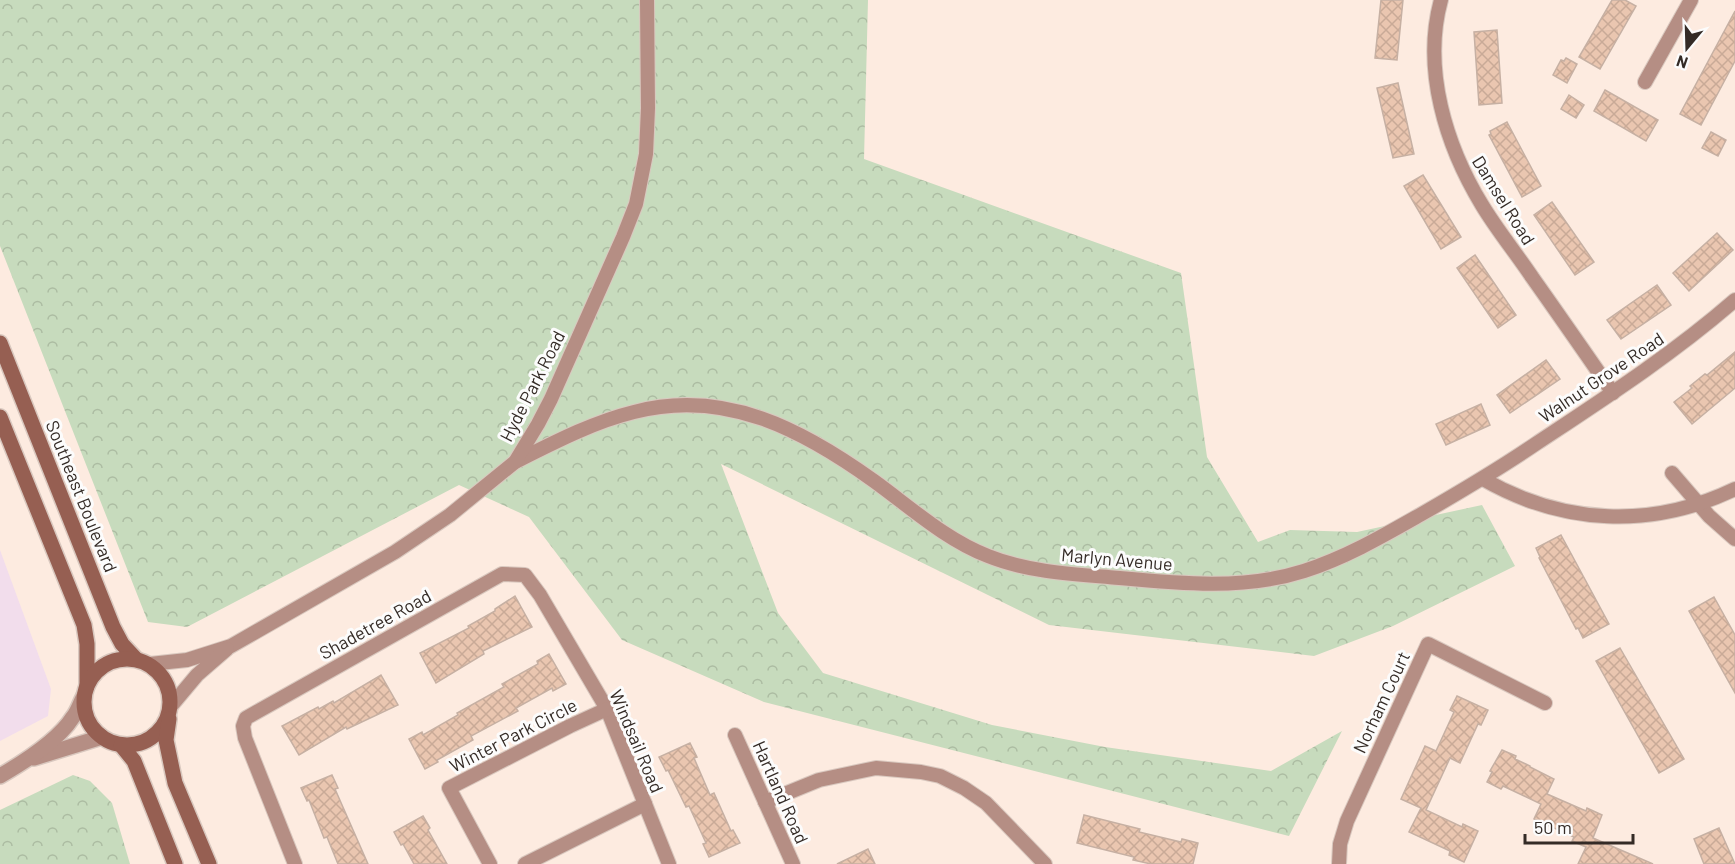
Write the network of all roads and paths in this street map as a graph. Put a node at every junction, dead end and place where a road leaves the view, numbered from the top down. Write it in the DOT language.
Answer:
graph roads {
  1 [pos="646,0"];
  2 [pos="1441,0"];
  3 [pos="1690,0"];
  4 [pos="1645,82"];
  5 [pos="1735,300"];
  6 [pos="0,343"];
  7 [pos="1613,393"];
  8 [pos="0,417"];
  9 [pos="515,462"];
  10 [pos="1672,473"];
  11 [pos="1483,479"];
  12 [pos="1735,489"];
  13 [pos="1698,502"];
  14 [pos="1735,539"];
  15 [pos="525,575"];
  16 [pos="231,646"];
  17 [pos="143,661"];
  18 [pos="85,691"];
  19 [pos="1545,703"];
  20 [pos="607,709"];
  21 [pos="170,710"];
  22 [pos="735,735"];
  23 [pos="102,737"];
  24 [pos="121,745"];
  25 [pos="28,760"];
  26 [pos="0,776"];
  27 [pos="765,802"];
  28 [pos="645,804"];
  29 [pos="175,864"];
  30 [pos="209,864"];
  31 [pos="295,864"];
  32 [pos="490,864"];
  33 [pos="525,864"];
  34 [pos="669,864"];
  35 [pos="793,864"];
  36 [pos="1045,864"];
  37 [pos="1339,864"];
  1 -- 9 [label="street, Hyde Park Road"];
  2 -- 7 [label="street, Damsel Road"];
  3 -- 4 [label="street"];
  5 -- 7 [label="street, Walnut Grove Road"];
  6 -- 17 [label="main road, Southeast Boulevard"];
  7 -- 11 [label="street, Walnut Grove Road"];
  8 -- 18 [label="main road"];
  9 -- 11 [label="street, Marlyn Avenue"];
  9 -- 16 [label="street, Hyde Park Road"];
  10 -- 13 [label="street"];
  11 -- 13 [label="street"];
  12 -- 13 [label="street"];
  13 -- 14 [label="street"];
  15 -- 20 [label="street, Windsail Road"];
  15 -- 31 [label="street, Shadetree Road"];
  16 -- 17 [label="street, Hyde Park Road"];
  16 -- 21 [label="street, Hyde Park Road"];
  17 -- 18 [label="main road"];
  17 -- 21 [label="main road"];
  18 -- 23 [label="main road"];
  18 -- 25 [label="street"];
  19 -- 37 [label="street, Norham Court"];
  20 -- 28 [label="street, Windsail Road"];
  20 -- 32 [label="street, Winter Park Circle"];
  21 -- 24 [label="main road"];
  21 -- 30 [label="main road"];
  22 -- 27 [label="street, Hartland Road"];
  23 -- 24 [label="main road"];
  23 -- 25 [label="street"];
  24 -- 29 [label="main road"];
  25 -- 26 [label="street"];
  27 -- 35 [label="street, Hartland Road"];
  27 -- 36 [label="street"];
  28 -- 33 [label="street"];
  28 -- 34 [label="street, Windsail Road"];
}
